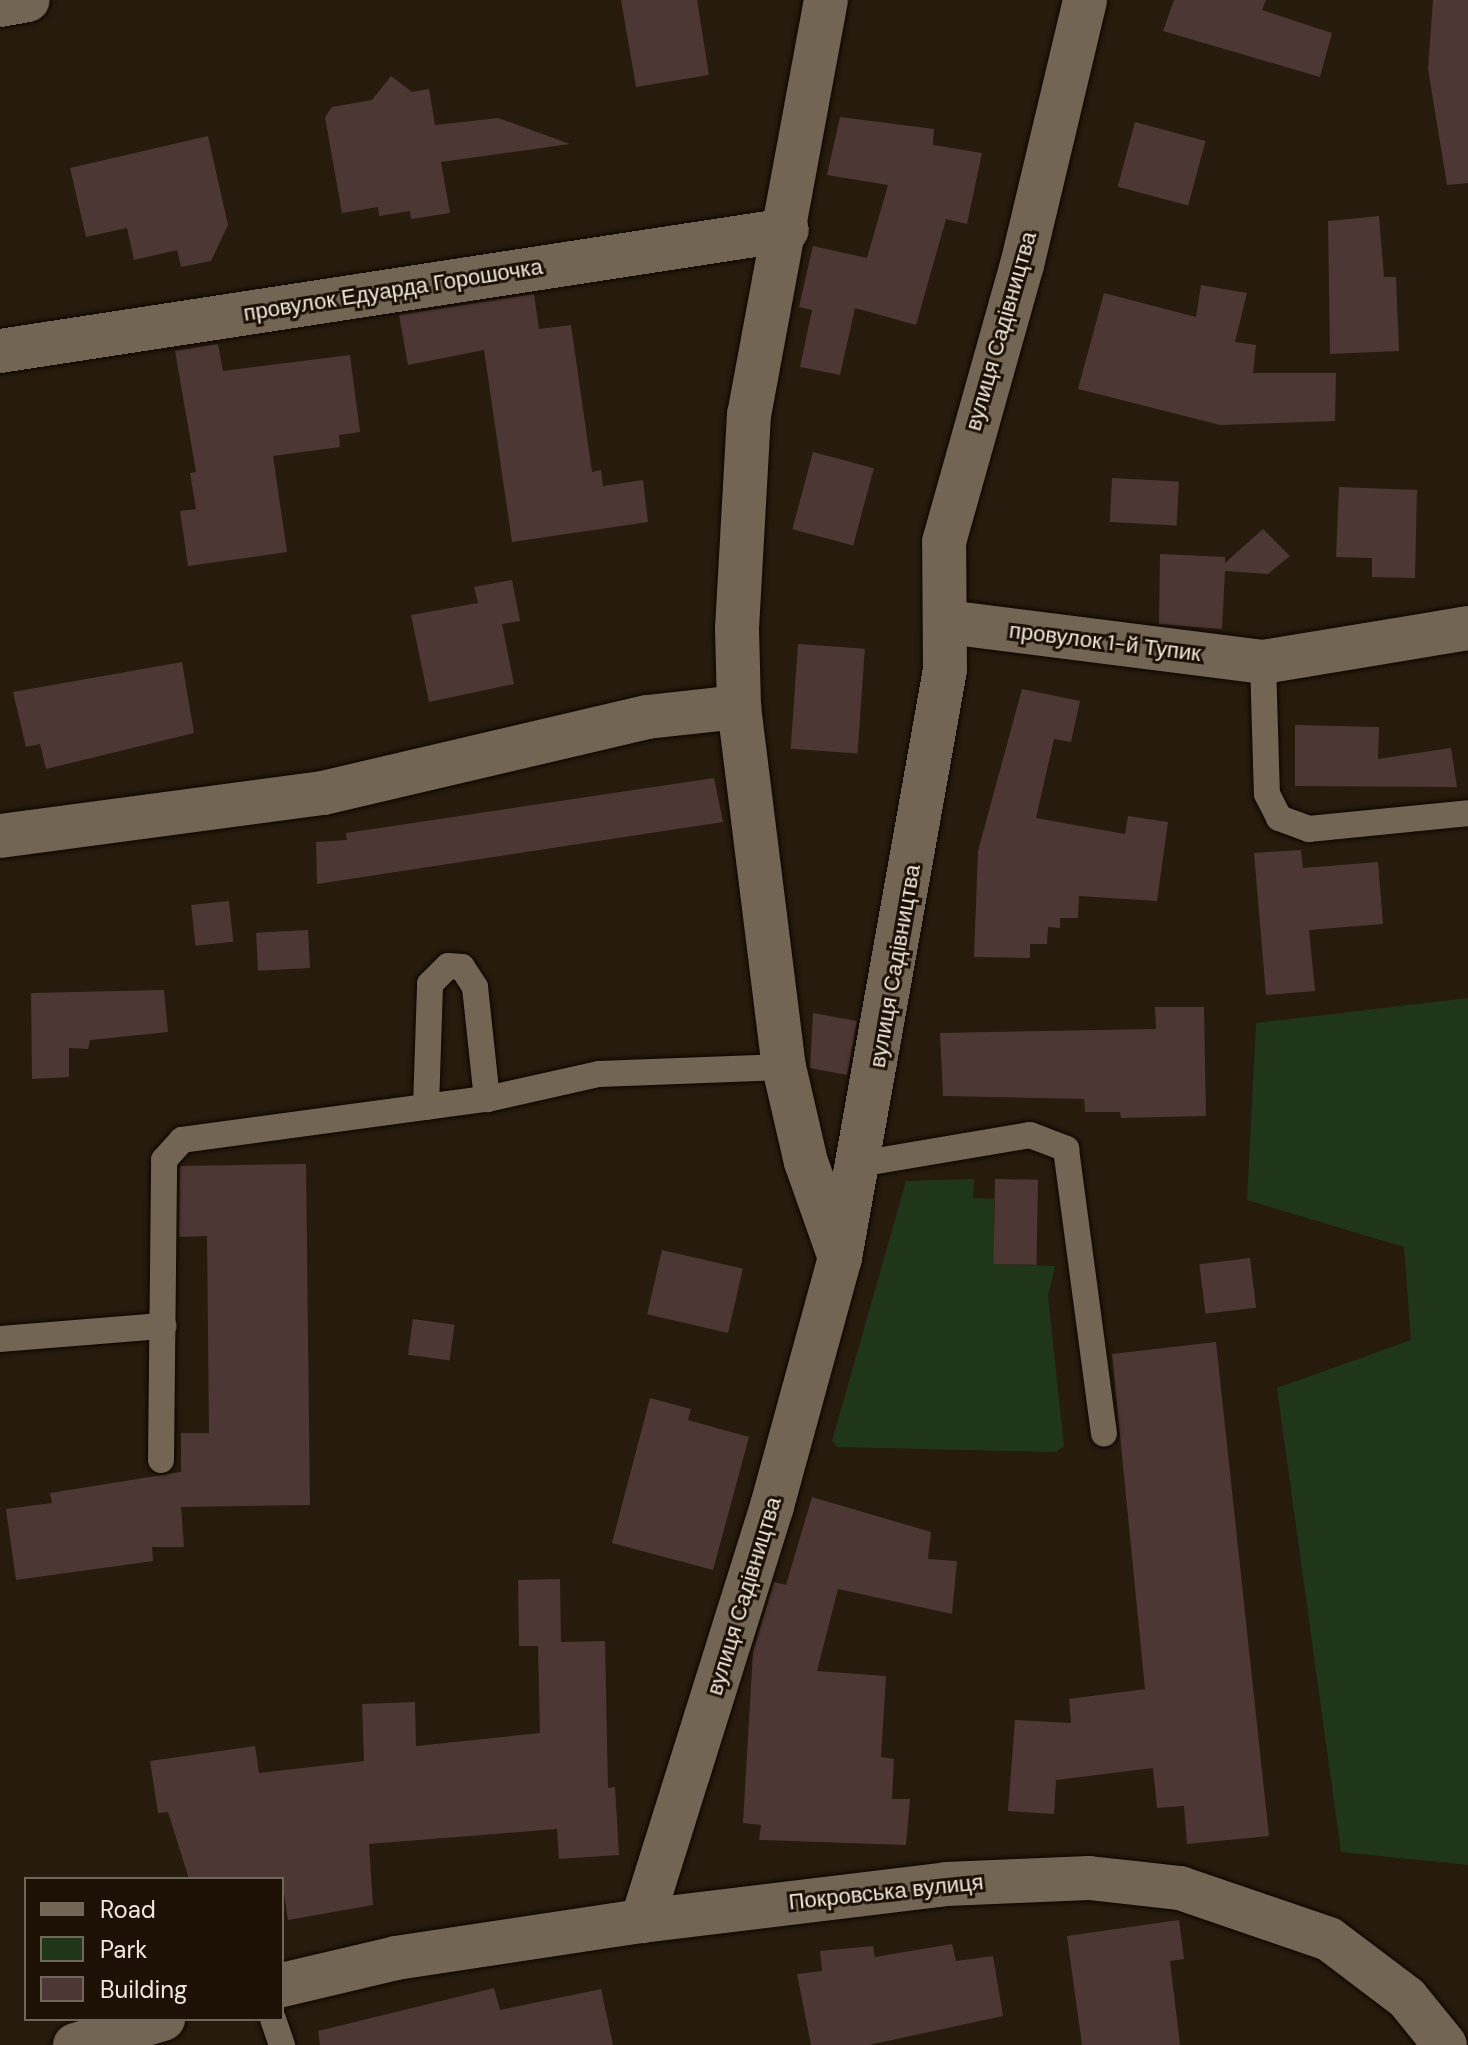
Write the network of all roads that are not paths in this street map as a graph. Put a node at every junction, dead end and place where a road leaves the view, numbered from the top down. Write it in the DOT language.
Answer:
graph roads {
  1 [pos="28,0"];
  2 [pos="826,0"];
  3 [pos="1085,0"];
  4 [pos="0,5"];
  5 [pos="787,230"];
  6 [pos="0,351"];
  7 [pos="947,622"];
  8 [pos="1468,628"];
  9 [pos="1263,662"];
  10 [pos="739,707"];
  11 [pos="1468,813"];
  12 [pos="0,836"];
  13 [pos="784,1067"];
  14 [pos="487,1099"];
  15 [pos="426,1107"];
  16 [pos="859,1164"];
  17 [pos="840,1258"];
  18 [pos="163,1326"];
  19 [pos="0,1339"];
  20 [pos="1104,1433"];
  21 [pos="161,1460"];
  22 [pos="642,1921"];
  23 [pos="284,1985"];
  24 [pos="156,2021"];
  25 [pos="274,2021"];
  26 [pos="75,2045"];
  27 [pos="282,2045"];
  28 [pos="1445,2045"];
  1 -- 4 [label="street"];
  2 -- 5 [label="street"];
  3 -- 7 [label="street, вулиця Садівництва"];
  5 -- 6 [label="street, провулок Едуарда Горошочка"];
  5 -- 10 [label="street"];
  7 -- 9 [label="street, провулок 1-й Тупик"];
  7 -- 16 [label="street, вулиця Садівництва"];
  8 -- 9 [label="street, провулок 1-й Тупик"];
  9 -- 11 [label="lane"];
  10 -- 12 [label="street"];
  10 -- 13 [label="street"];
  13 -- 14 [label="lane"];
  13 -- 17 [label="street"];
  14 -- 15 [label="lane"];
  14 -- 15 [label="lane"];
  15 -- 18 [label="lane"];
  16 -- 17 [label="street, вулиця Садівництва"];
  16 -- 20 [label="lane"];
  17 -- 22 [label="street, вулиця Садівництва"];
  18 -- 19 [label="lane"];
  18 -- 21 [label="lane"];
  22 -- 23 [label="street, Покровська вулиця"];
  22 -- 28 [label="street, Покровська вулиця"];
  24 -- 26 [label="street"];
  25 -- 27 [label="lane"];
}
